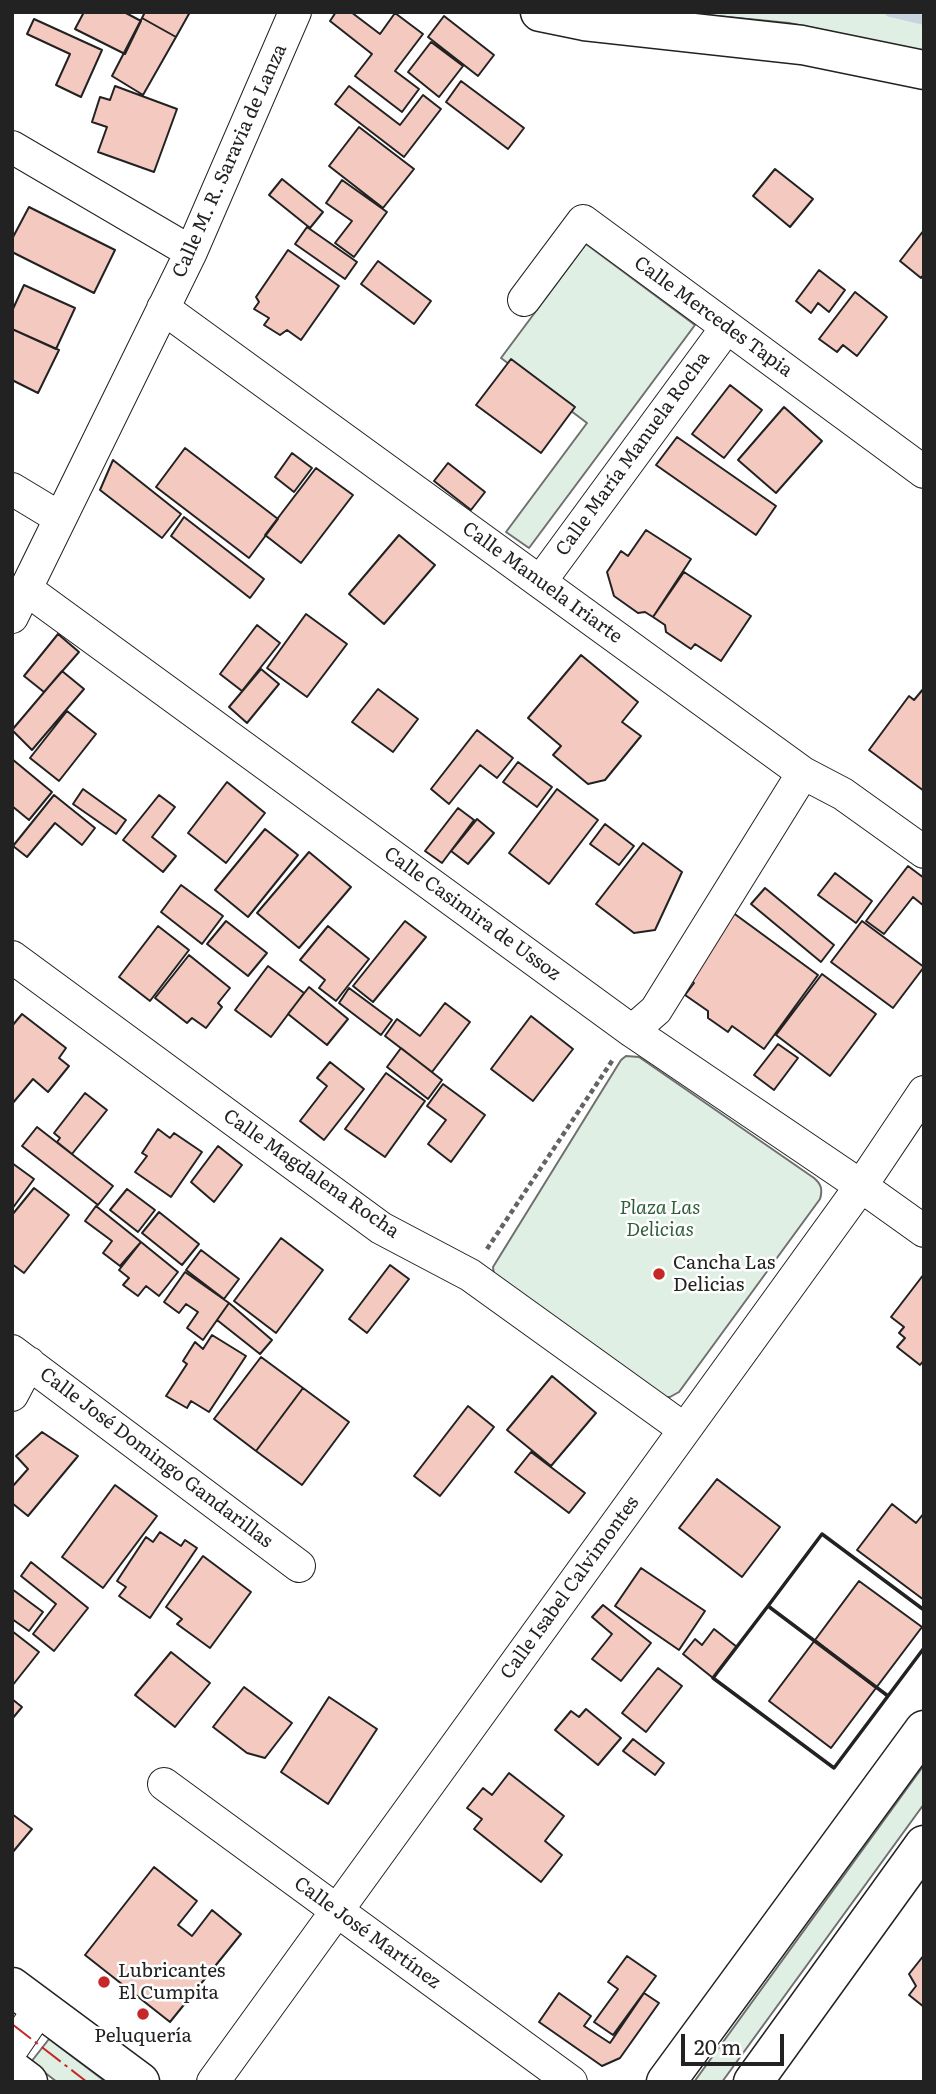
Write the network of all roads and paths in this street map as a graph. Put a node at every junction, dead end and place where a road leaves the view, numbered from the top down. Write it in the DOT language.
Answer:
graph roads {
  1 [pos="295,12"];
  2 [pos="540,12"];
  3 [pos="924,70"];
  4 [pos="12,147"];
  5 [pos="191,253"];
  6 [pos="524,300"];
  7 [pos="163,309"];
  8 [pos="727,327"];
  9 [pos="924,472"];
  10 [pos="12,489"];
  11 [pos="60,518"];
  12 [pos="540,582"];
  13 [pos="26,589"];
  14 [pos="12,617"];
  15 [pos="803,773"];
  16 [pos="924,852"];
  17 [pos="12,957"];
  18 [pos="632,1031"];
  19 [pos="924,1092"];
  20 [pos="861,1186"];
  21 [pos="924,1231"];
  22 [pos="470,1275"];
  23 [pos="21,1357"];
  24 [pos="12,1395"];
  25 [pos="684,1429"];
  26 [pos="299,1566"];
  27 [pos="924,1730"];
  28 [pos="164,1784"];
  29 [pos="924,1845"];
  30 [pos="337,1911"];
  31 [pos="26,1998"];
  32 [pos="12,2049"];
  33 [pos="12,2070"];
  34 [pos="28,2082"];
  35 [pos="140,2082"];
  36 [pos="213,2082"];
  37 [pos="571,2082"];
  38 [pos="666,2082"];
  39 [pos="753,2082"];
  1 -- 5 [label="street, Calle M. R. Saravia de Lanza"];
  2 -- 3 [label="street"];
  4 -- 5 [label="street"];
  5 -- 7 [label="street, Calle M. R. Saravia de Lanza"];
  6 -- 8 [label="street, Calle Mercedes Tapia"];
  7 -- 11 [label="street, Calle M. R. Saravia de Lanza"];
  7 -- 12 [label="street, Calle Manuela Iriarte"];
  8 -- 9 [label="street, Calle Mercedes Tapia"];
  8 -- 12 [label="street, Calle María Manuela Rocha"];
  10 -- 11 [label="street"];
  11 -- 13 [label="street, Calle M. R. Saravia de Lanza"];
  12 -- 15 [label="street, Calle Manuela Iriarte"];
  13 -- 14 [label="street, Calle M. R. Saravia de Lanza"];
  13 -- 18 [label="street, Calle Casimira de Ussoz"];
  15 -- 16 [label="street, Calle Manuela Iriarte"];
  15 -- 18 [label="street"];
  17 -- 22 [label="street, Calle Magdalena Rocha"];
  18 -- 20 [label="street, Calle Casimira de Ussoz"];
  18 -- 22 [label="path"];
  19 -- 20 [label="street, Calle Isabel Calvimontes"];
  20 -- 21 [label="street, Calle Casimira de Ussoz"];
  20 -- 25 [label="street, Calle Isabel Calvimontes"];
  22 -- 25 [label="street, Calle Magdalena Rocha"];
  23 -- 24 [label="street"];
  23 -- 26 [label="street, Calle José Domingo Gandarillas"];
  25 -- 30 [label="street, Calle Isabel Calvimontes"];
  27 -- 38 [label="street"];
  28 -- 30 [label="street, Calle José Martínez"];
  29 -- 39 [label="street"];
  30 -- 36 [label="street, Calle Isabel Calvimontes"];
  30 -- 37 [label="street, Calle José Martínez"];
  31 -- 32 [label="street"];
  31 -- 35 [label="street"];
  33 -- 34 [label="street"];
}
